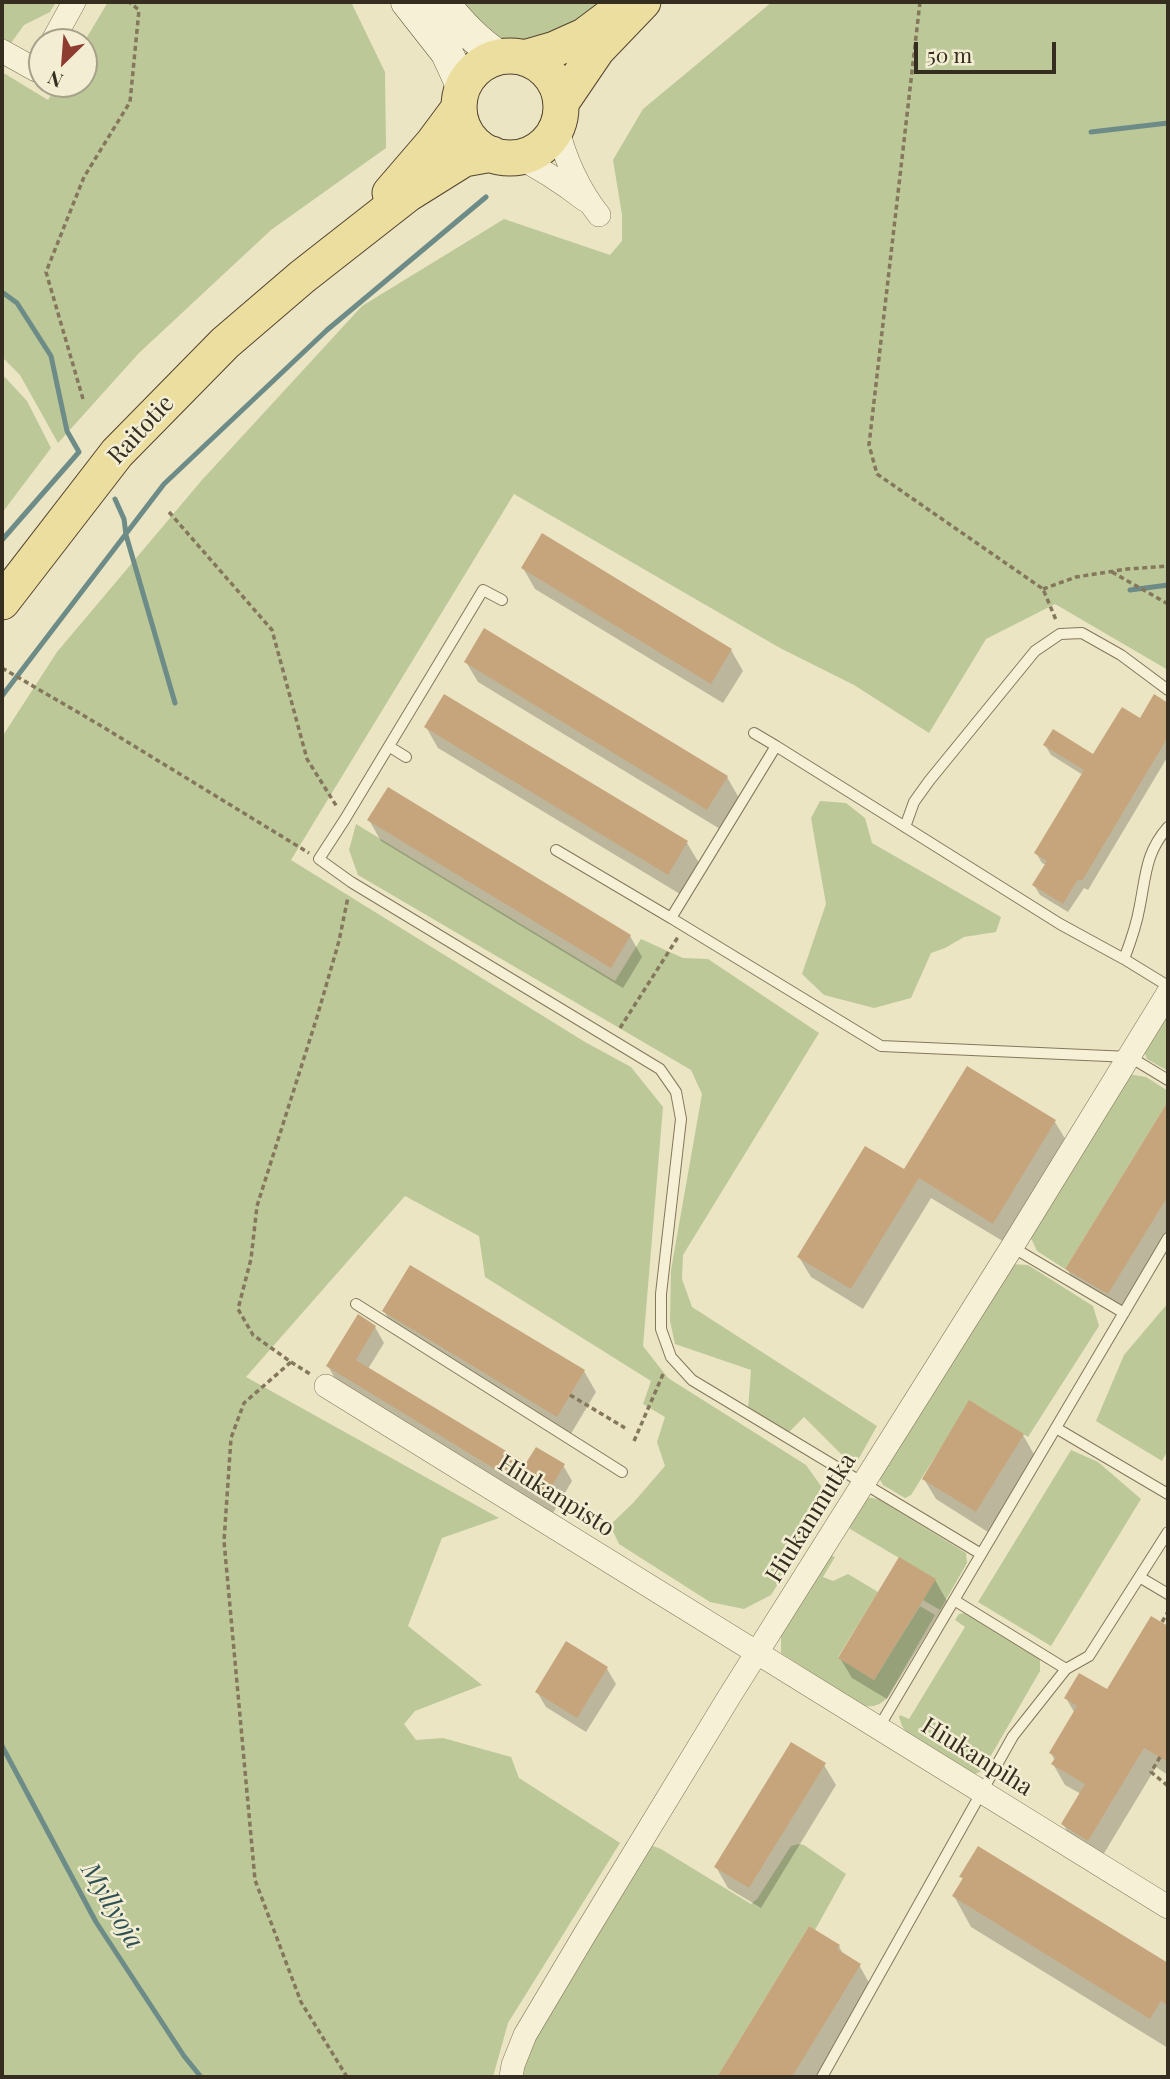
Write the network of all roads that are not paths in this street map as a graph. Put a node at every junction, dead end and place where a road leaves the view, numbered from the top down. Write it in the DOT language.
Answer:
graph roads {
  1 [pos="74,2"];
  2 [pos="407,2"];
  3 [pos="442,2"];
  4 [pos="629,2"];
  5 [pos="643,2"];
  6 [pos="60,28"];
  7 [pos="2,51"];
  8 [pos="512,57"];
  9 [pos="28,61"];
  10 [pos="461,98"];
  11 [pos="559,115"];
  12 [pos="505,156"];
  13 [pos="302,278"];
  14 [pos="502,600"];
  15 [pos="2,602"];
  16 [pos="1168,690"];
  17 [pos="754,733"];
  18 [pos="776,746"];
  19 [pos="390,747"];
  20 [pos="406,757"];
  21 [pos="905,827"];
  22 [pos="1168,827"];
  23 [pos="556,850"];
  24 [pos="671,918"];
  25 [pos="1124,959"];
  26 [pos="1168,986"];
  27 [pos="1168,993"];
  28 [pos="1130,1057"];
  29 [pos="1168,1080"];
  30 [pos="1166,1245"];
  31 [pos="1012,1247"];
  32 [pos="356,1304"];
  33 [pos="1124,1313"];
  34 [pos="320,1382"];
  35 [pos="1056,1428"];
  36 [pos="622,1472"];
  37 [pos="863,1485"];
  38 [pos="1168,1494"];
  39 [pos="1168,1532"];
  40 [pos="981,1554"];
  41 [pos="1141,1578"];
  42 [pos="1168,1594"];
  43 [pos="954,1600"];
  44 [pos="758,1652"];
  45 [pos="1066,1669"];
  46 [pos="879,1727"];
  47 [pos="981,1791"];
  48 [pos="1168,1907"];
  49 [pos="511,2077"];
  50 [pos="822,2077"];
  1 -- 6 [label="street"];
  2 -- 10 [label="street"];
  3 -- 8 [label="street"];
  4 -- 8 [label="main road"];
  5 -- 11 [label="main road"];
  7 -- 9 [label="street"];
  8 -- 10 [label="main road"];
  8 -- 11 [label="main road"];
  10 -- 12 [label="main road"];
  10 -- 13 [label="main road, Raitotie"];
  11 -- 12 [label="main road"];
  11 -- 12 [label="street"];
  12 -- 13 [label="main road, Raitotie"];
  13 -- 15 [label="main road, Raitotie"];
  14 -- 19 [label="lane"];
  16 -- 21 [label="lane"];
  17 -- 18 [label="lane"];
  18 -- 21 [label="lane"];
  18 -- 24 [label="lane"];
  19 -- 20 [label="lane"];
  19 -- 37 [label="lane"];
  21 -- 25 [label="lane"];
  22 -- 25 [label="lane"];
  23 -- 24 [label="lane"];
  24 -- 28 [label="lane"];
  25 -- 26 [label="lane"];
  27 -- 28 [label="street, Hiukanmutka"];
  28 -- 29 [label="lane"];
  28 -- 31 [label="street, Hiukanmutka"];
  30 -- 33 [label="lane"];
  31 -- 33 [label="lane"];
  31 -- 37 [label="street, Hiukanmutka"];
  32 -- 36 [label="lane"];
  33 -- 35 [label="lane"];
  34 -- 44 [label="street, Hiukanpisto"];
  35 -- 38 [label="lane"];
  35 -- 40 [label="lane"];
  37 -- 40 [label="lane"];
  37 -- 44 [label="street, Hiukanmutka"];
  39 -- 41 [label="lane"];
  40 -- 43 [label="lane"];
  41 -- 42 [label="lane"];
  41 -- 45 [label="lane"];
  43 -- 45 [label="lane"];
  43 -- 46 [label="lane"];
  44 -- 46 [label="street, Hiukanpiha"];
  44 -- 49 [label="street, Hiukanmutka"];
  45 -- 47 [label="lane"];
  46 -- 47 [label="street, Hiukanpiha"];
  47 -- 48 [label="street, Hiukanpiha"];
  47 -- 50 [label="lane"];
}
